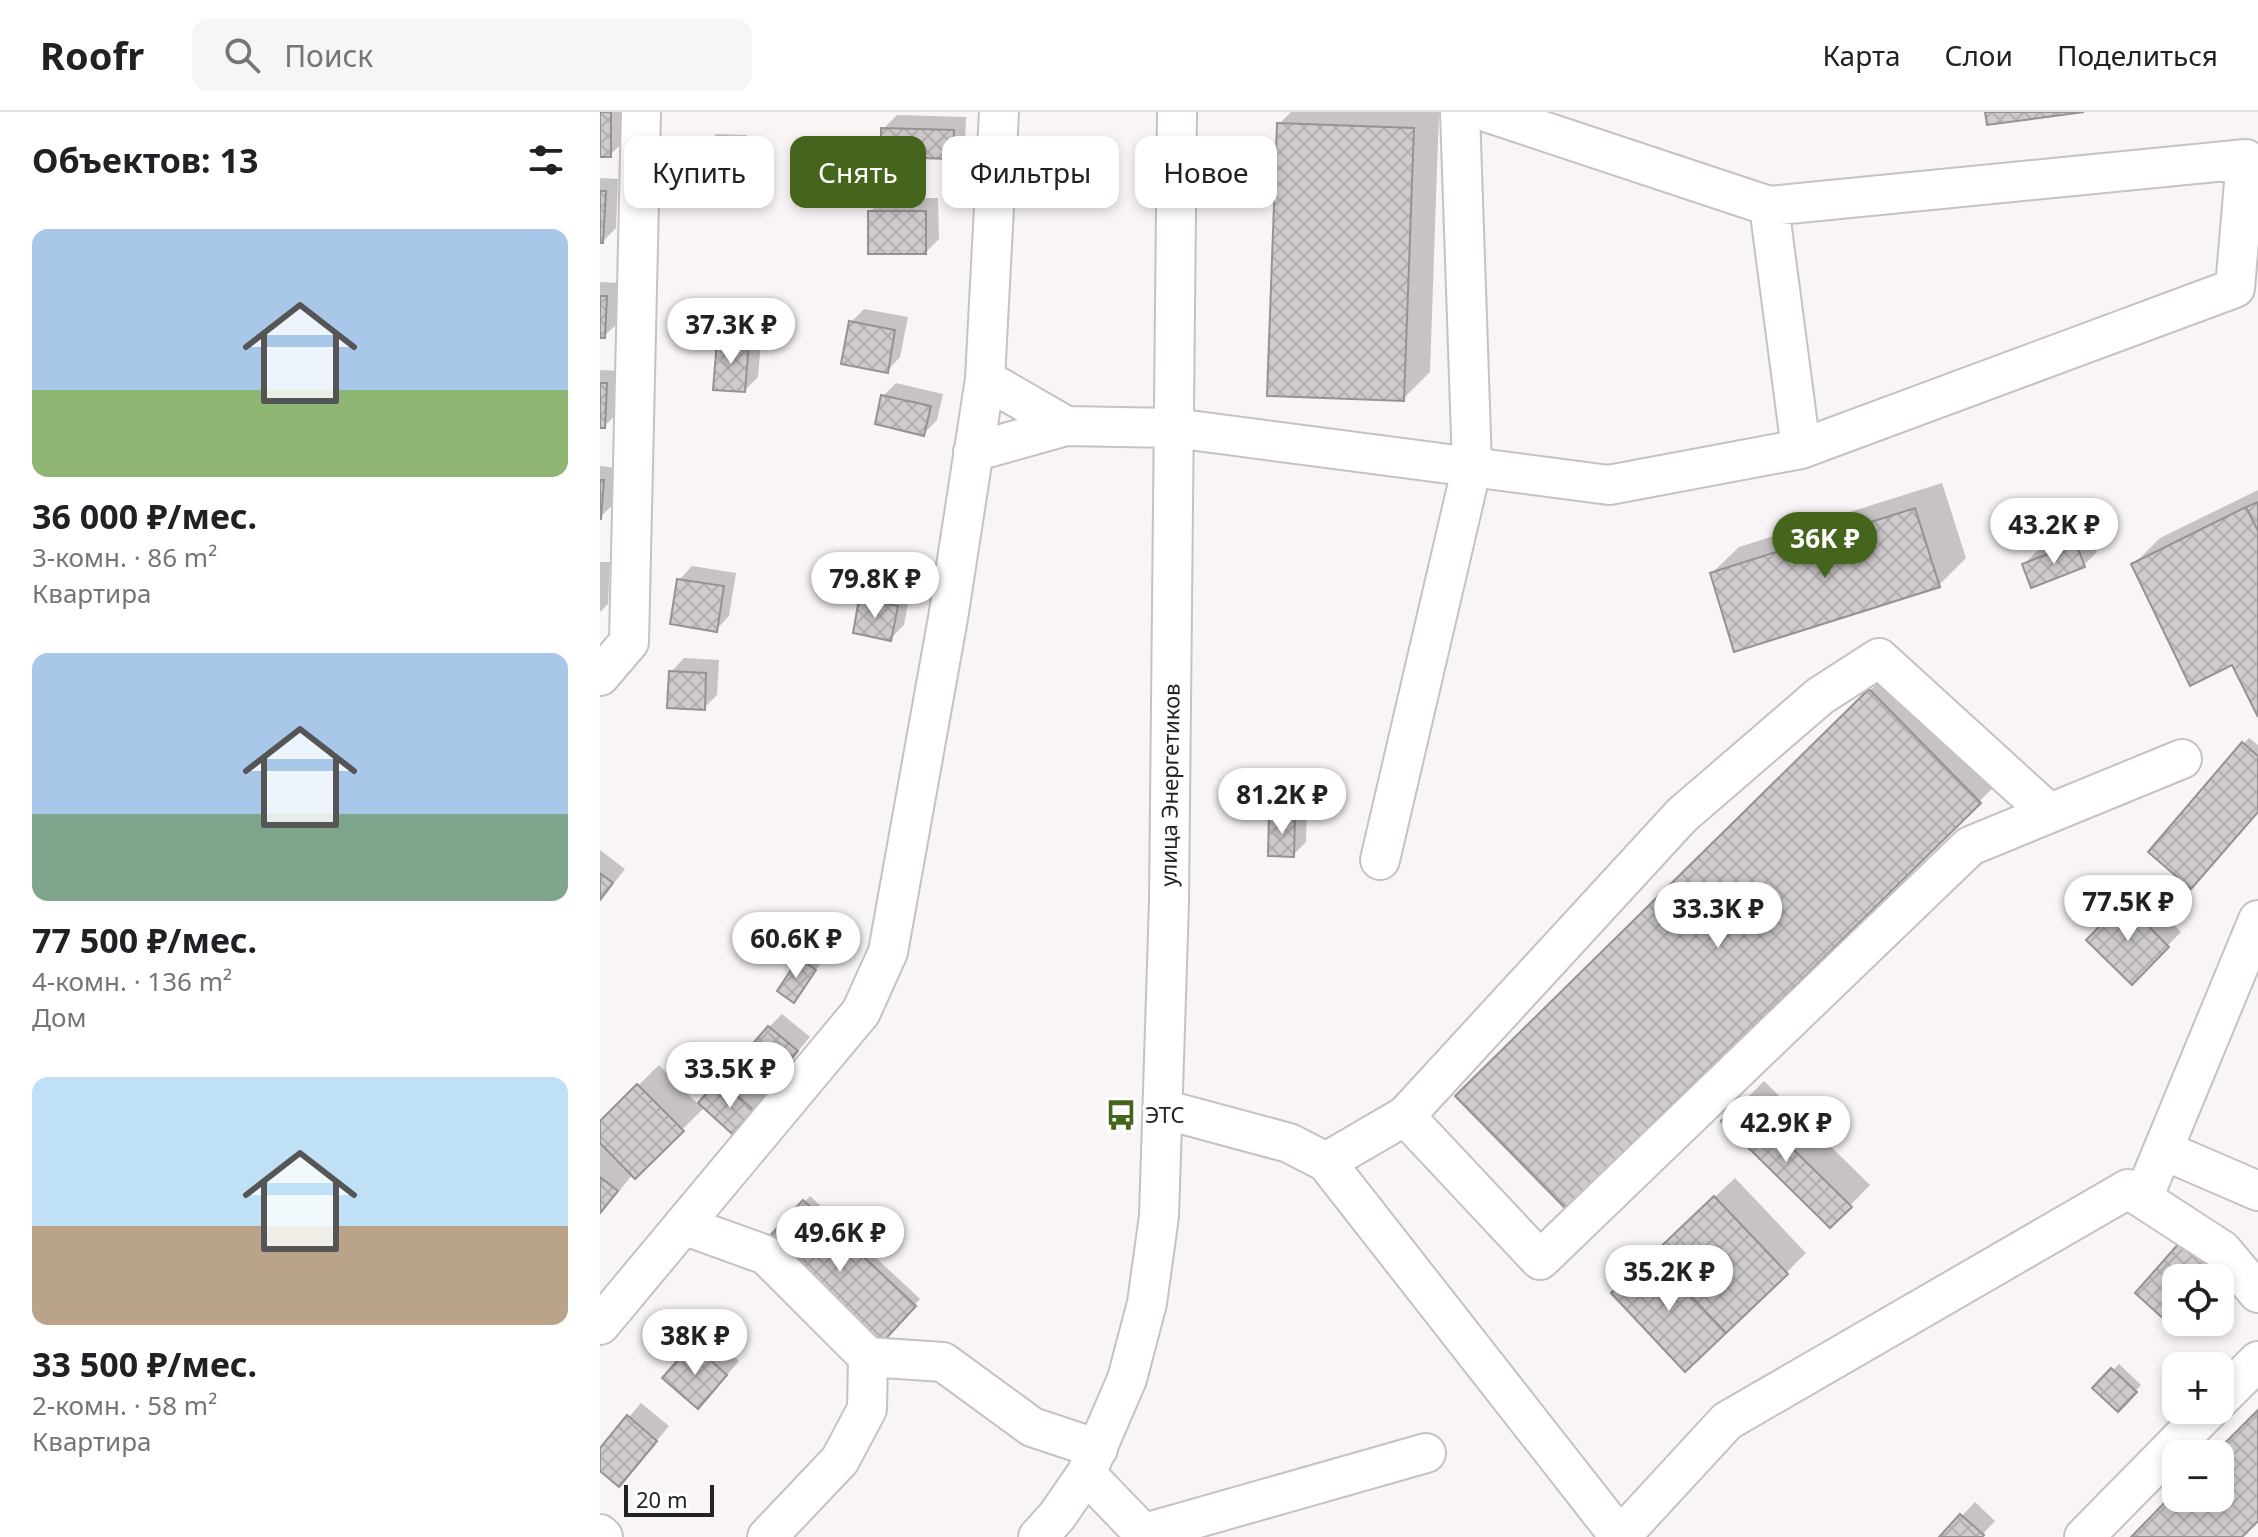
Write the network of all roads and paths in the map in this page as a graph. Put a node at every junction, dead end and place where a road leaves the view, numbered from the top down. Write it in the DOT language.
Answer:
graph roads {
  1 [pos="641,112"];
  2 [pos="999,112"];
  3 [pos="1177,112"];
  4 [pos="1460,112"];
  5 [pos="1486,112"];
  6 [pos="1769,206"];
  7 [pos="985,379"];
  8 [pos="1066,426"];
  9 [pos="1174,428"];
  10 [pos="1801,449"];
  11 [pos="973,452"];
  12 [pos="1472,466"];
  13 [pos="600,676"];
  14 [pos="2182,759"];
  15 [pos="2049,813"];
  16 [pos="1380,860"];
  17 [pos="2258,920"];
  18 [pos="1163,1109"];
  19 [pos="1405,1116"];
  20 [pos="2163,1150"];
  21 [pos="1326,1162"];
  22 [pos="2258,1191"];
  23 [pos="2143,1198"];
  24 [pos="683,1225"];
  25 [pos="2258,1293"];
  26 [pos="600,1325"];
  27 [pos="868,1357"];
  28 [pos="2258,1361"];
  29 [pos="2234,1385"];
  30 [pos="2195,1424"];
  31 [pos="1426,1453"];
  32 [pos="1092,1462"];
  33 [pos="1146,1535"];
  34 [pos="2087,1536"];
  35 [pos="767,1537"];
  36 [pos="1038,1537"];
  37 [pos="1620,1537"];
  1 -- 13 [label="street"];
  2 -- 7 [label="street"];
  3 -- 9 [label="street, улица Энергетиков"];
  4 -- 12 [label="street"];
  5 -- 6 [label="street"];
  6 -- 10 [label="street"];
  6 -- 10 [label="street"];
  7 -- 8 [label="street"];
  7 -- 11 [label="street"];
  8 -- 9 [label="street"];
  8 -- 11 [label="street"];
  9 -- 12 [label="street"];
  9 -- 18 [label="street, улица Энергетиков"];
  10 -- 12 [label="street"];
  11 -- 24 [label="street"];
  12 -- 16 [label="street"];
  14 -- 15 [label="street"];
  15 -- 19 [label="street"];
  15 -- 19 [label="street"];
  17 -- 20 [label="street"];
  18 -- 21 [label="street"];
  18 -- 32 [label="street, улица Энергетиков"];
  19 -- 21 [label="street"];
  20 -- 22 [label="street"];
  20 -- 23 [label="street"];
  21 -- 37 [label="street"];
  23 -- 25 [label="street"];
  23 -- 37 [label="street"];
  24 -- 26 [label="street"];
  24 -- 27 [label="street"];
  27 -- 32 [label="street"];
  27 -- 35 [label="street"];
  28 -- 29 [label="street"];
  30 -- 34 [label="street"];
  31 -- 33 [label="street"];
  32 -- 33 [label="street"];
  32 -- 36 [label="street, улица Энергетиков"];
}
